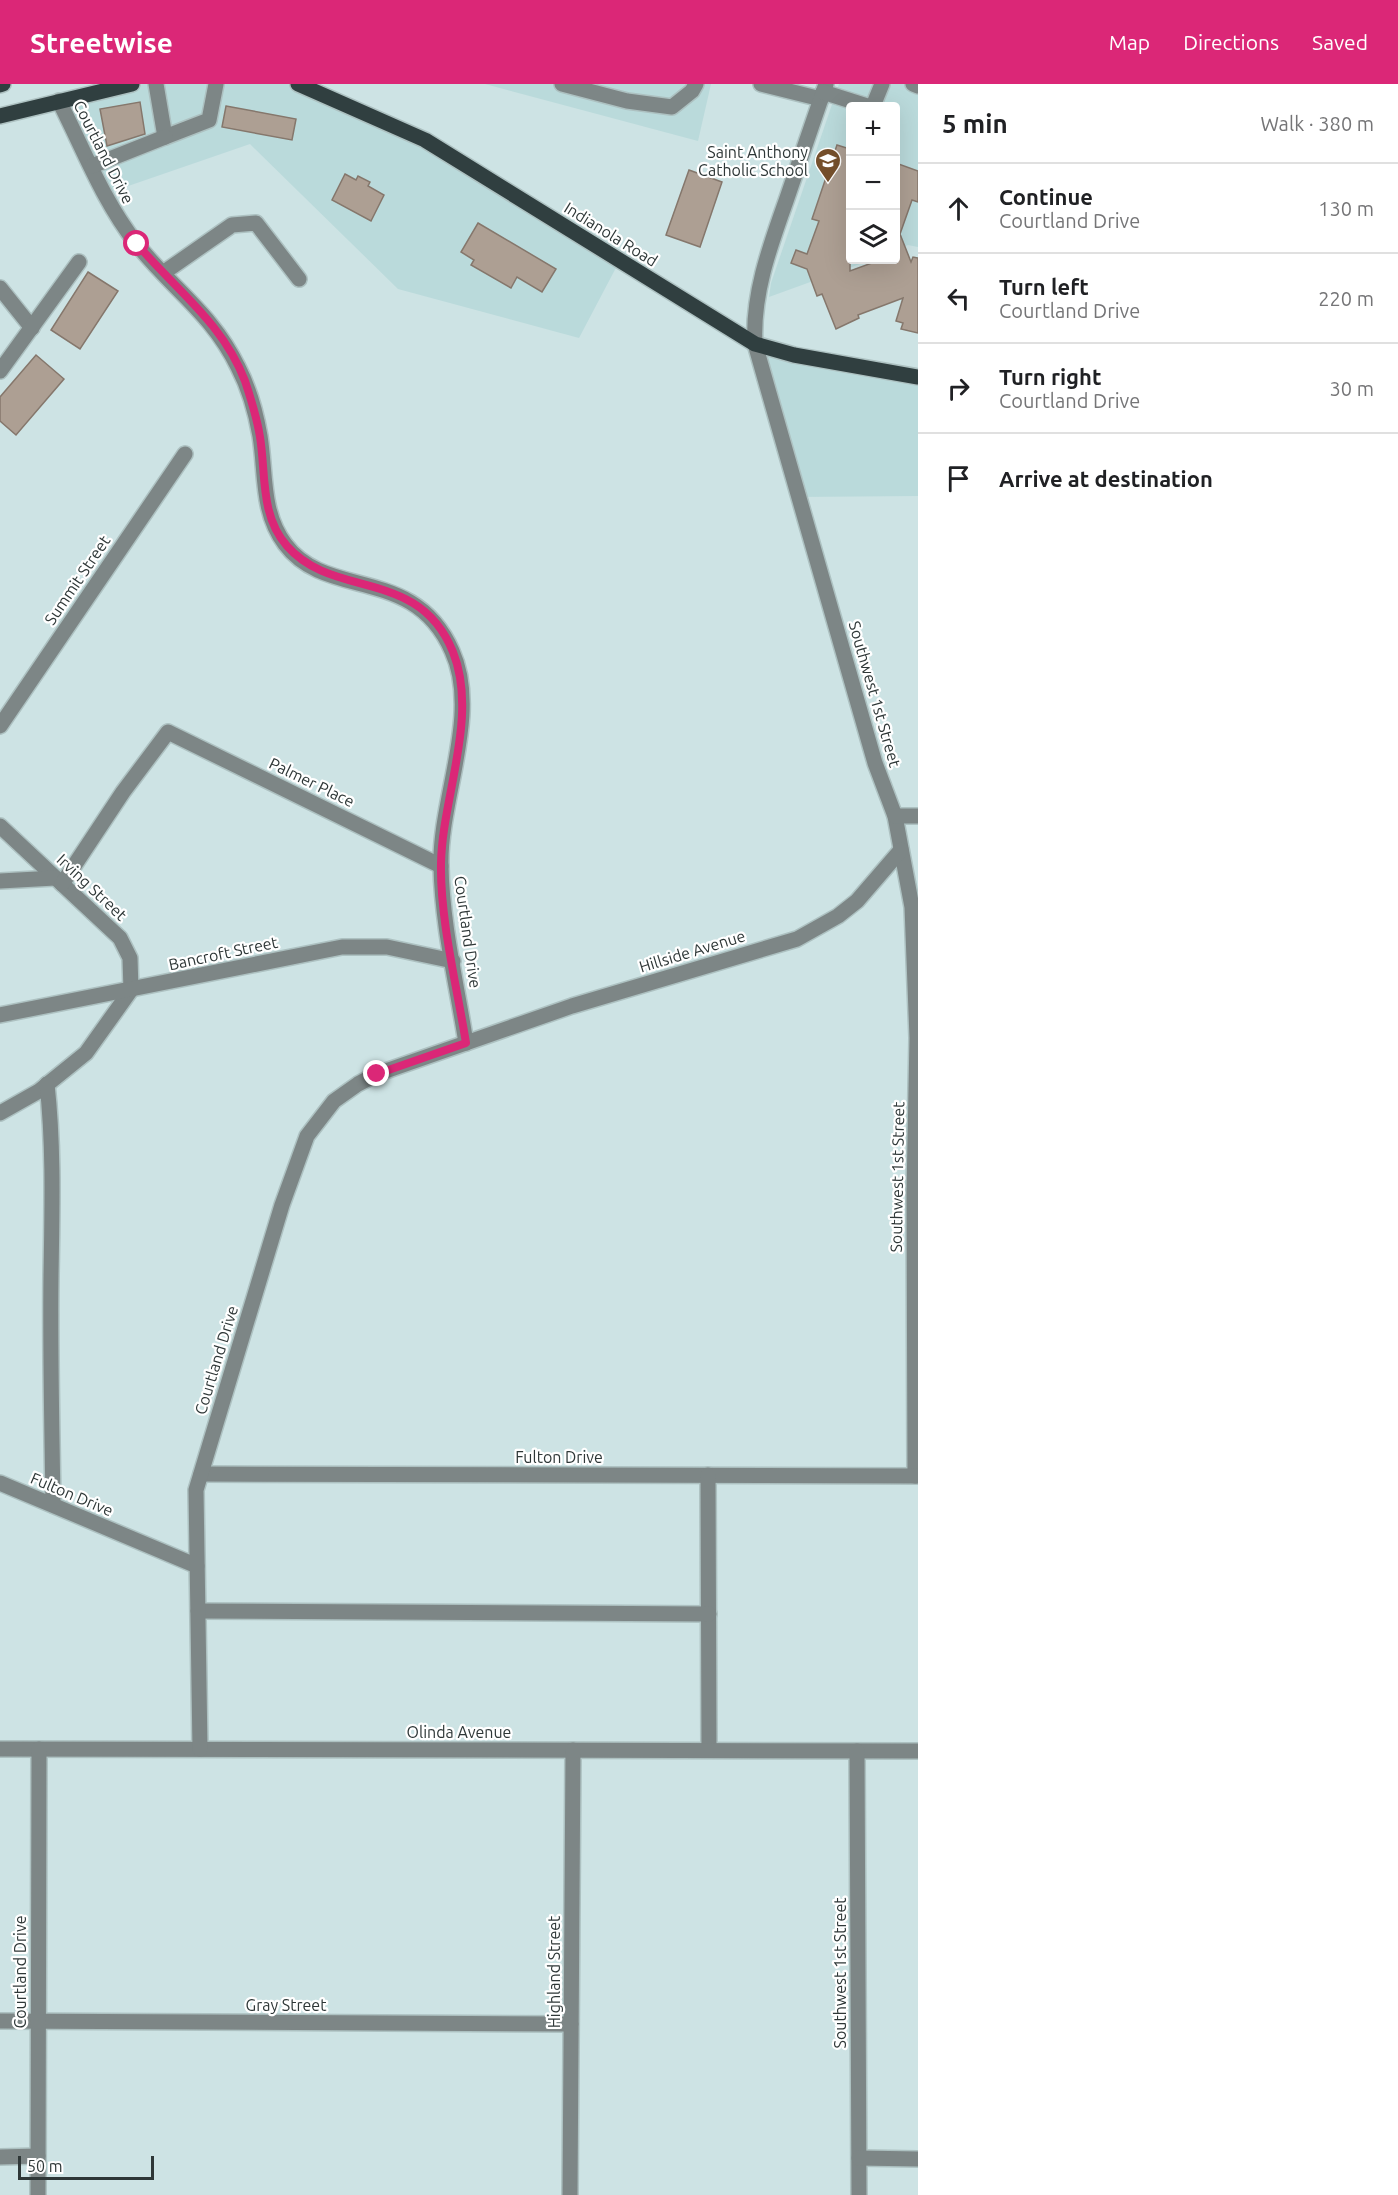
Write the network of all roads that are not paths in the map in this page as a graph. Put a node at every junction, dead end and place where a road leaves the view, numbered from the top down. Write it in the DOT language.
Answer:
graph roads {
  1 [pos="132,84"];
  2 [pos="156,84"];
  3 [pos="216,84"];
  4 [pos="298,84"];
  5 [pos="562,84"];
  6 [pos="696,84"];
  7 [pos="761,84"];
  8 [pos="882,84"];
  9 [pos="913,84"];
  10 [pos="918,86"];
  11 [pos="823,92"];
  12 [pos="59,101"];
  13 [pos="854,102"];
  14 [pos="875,102"];
  15 [pos="0,116"];
  16 [pos="165,137"];
  17 [pos="92,166"];
  18 [pos="79,262"];
  19 [pos="162,273"];
  20 [pos="299,279"];
  21 [pos="0,288"];
  22 [pos="32,328"];
  23 [pos="755,344"];
  24 [pos="0,371"];
  25 [pos="918,377"];
  26 [pos="185,454"];
  27 [pos="0,726"];
  28 [pos="895,816"];
  29 [pos="918,816"];
  30 [pos="0,826"];
  31 [pos="901,850"];
  32 [pos="441,866"];
  33 [pos="0,881"];
  34 [pos="59,881"];
  35 [pos="453,961"];
  36 [pos="131,990"];
  37 [pos="0,1015"];
  38 [pos="466,1043"];
  39 [pos="47,1084"];
  40 [pos="0,1113"];
  41 [pos="201,1474"];
  42 [pos="708,1475"];
  43 [pos="916,1476"];
  44 [pos="0,1483"];
  45 [pos="53,1505"];
  46 [pos="197,1566"];
  47 [pos="198,1611"];
  48 [pos="709,1614"];
  49 [pos="0,1749"];
  50 [pos="39,1749"];
  51 [pos="200,1749"];
  52 [pos="573,1750"];
  53 [pos="709,1750"];
  54 [pos="857,1751"];
  55 [pos="918,1751"];
  56 [pos="0,2022"];
  57 [pos="38,2022"];
  58 [pos="571,2024"];
  59 [pos="38,2156"];
  60 [pos="0,2157"];
  61 [pos="859,2158"];
  62 [pos="918,2159"];
  63 [pos="38,2195"];
  64 [pos="570,2195"];
  65 [pos="859,2195"];
  1 -- 12 [label="main road"];
  2 -- 16 [label="street"];
  3 -- 16 [label="street"];
  4 -- 23 [label="main road, Indianola Road"];
  5 -- 6 [label="street"];
  7 -- 11 [label="street"];
  8 -- 14 [label="street"];
  9 -- 10 [label="street"];
  11 -- 13 [label="street"];
  11 -- 23 [label="street, Southwest 1st Street"];
  12 -- 15 [label="main road"];
  12 -- 17 [label="street, Courtland Drive"];
  16 -- 17 [label="street"];
  17 -- 19 [label="street, Courtland Drive"];
  18 -- 22 [label="street"];
  19 -- 20 [label="street"];
  19 -- 32 [label="street, Courtland Drive"];
  21 -- 22 [label="street"];
  22 -- 24 [label="street"];
  23 -- 25 [label="main road, Indianola Road"];
  23 -- 28 [label="street, Southwest 1st Street"];
  26 -- 27 [label="street, Summit Street"];
  28 -- 29 [label="street"];
  28 -- 31 [label="street, Southwest 1st Street"];
  30 -- 34 [label="street, Irving Street"];
  31 -- 38 [label="street, Hillside Avenue"];
  31 -- 43 [label="street, Southwest 1st Street"];
  32 -- 34 [label="street, Palmer Place"];
  32 -- 35 [label="street, Courtland Drive"];
  33 -- 34 [label="street"];
  34 -- 36 [label="street, Irving Street"];
  35 -- 36 [label="street, Bancroft Street"];
  35 -- 38 [label="street, Courtland Drive"];
  36 -- 37 [label="street, Bancroft Street"];
  36 -- 39 [label="street"];
  38 -- 41 [label="street, Courtland Drive"];
  39 -- 40 [label="street"];
  39 -- 45 [label="street"];
  41 -- 42 [label="street, Fulton Drive"];
  41 -- 46 [label="street, Courtland Drive"];
  42 -- 43 [label="street, Fulton Drive"];
  42 -- 48 [label="street"];
  44 -- 45 [label="street, Fulton Drive"];
  45 -- 46 [label="street, Fulton Drive"];
  46 -- 47 [label="street, Courtland Drive"];
  47 -- 48 [label="street"];
  47 -- 51 [label="street, Courtland Drive"];
  48 -- 53 [label="street"];
  49 -- 50 [label="street, Olinda Avenue"];
  50 -- 51 [label="street, Olinda Avenue"];
  50 -- 57 [label="street, Courtland Drive"];
  51 -- 52 [label="street, Olinda Avenue"];
  52 -- 53 [label="street, Olinda Avenue"];
  52 -- 58 [label="street, Highland Street"];
  53 -- 54 [label="street, Olinda Avenue"];
  54 -- 55 [label="street, Olinda Avenue"];
  54 -- 61 [label="street, Southwest 1st Street"];
  56 -- 57 [label="street, Gray Street"];
  57 -- 58 [label="street, Gray Street"];
  57 -- 59 [label="street, Courtland Drive"];
  58 -- 64 [label="street, Highland Street"];
  59 -- 60 [label="street"];
  59 -- 63 [label="street, Courtland Drive"];
  61 -- 62 [label="street"];
  61 -- 65 [label="street, Southwest 1st Street"];
}
